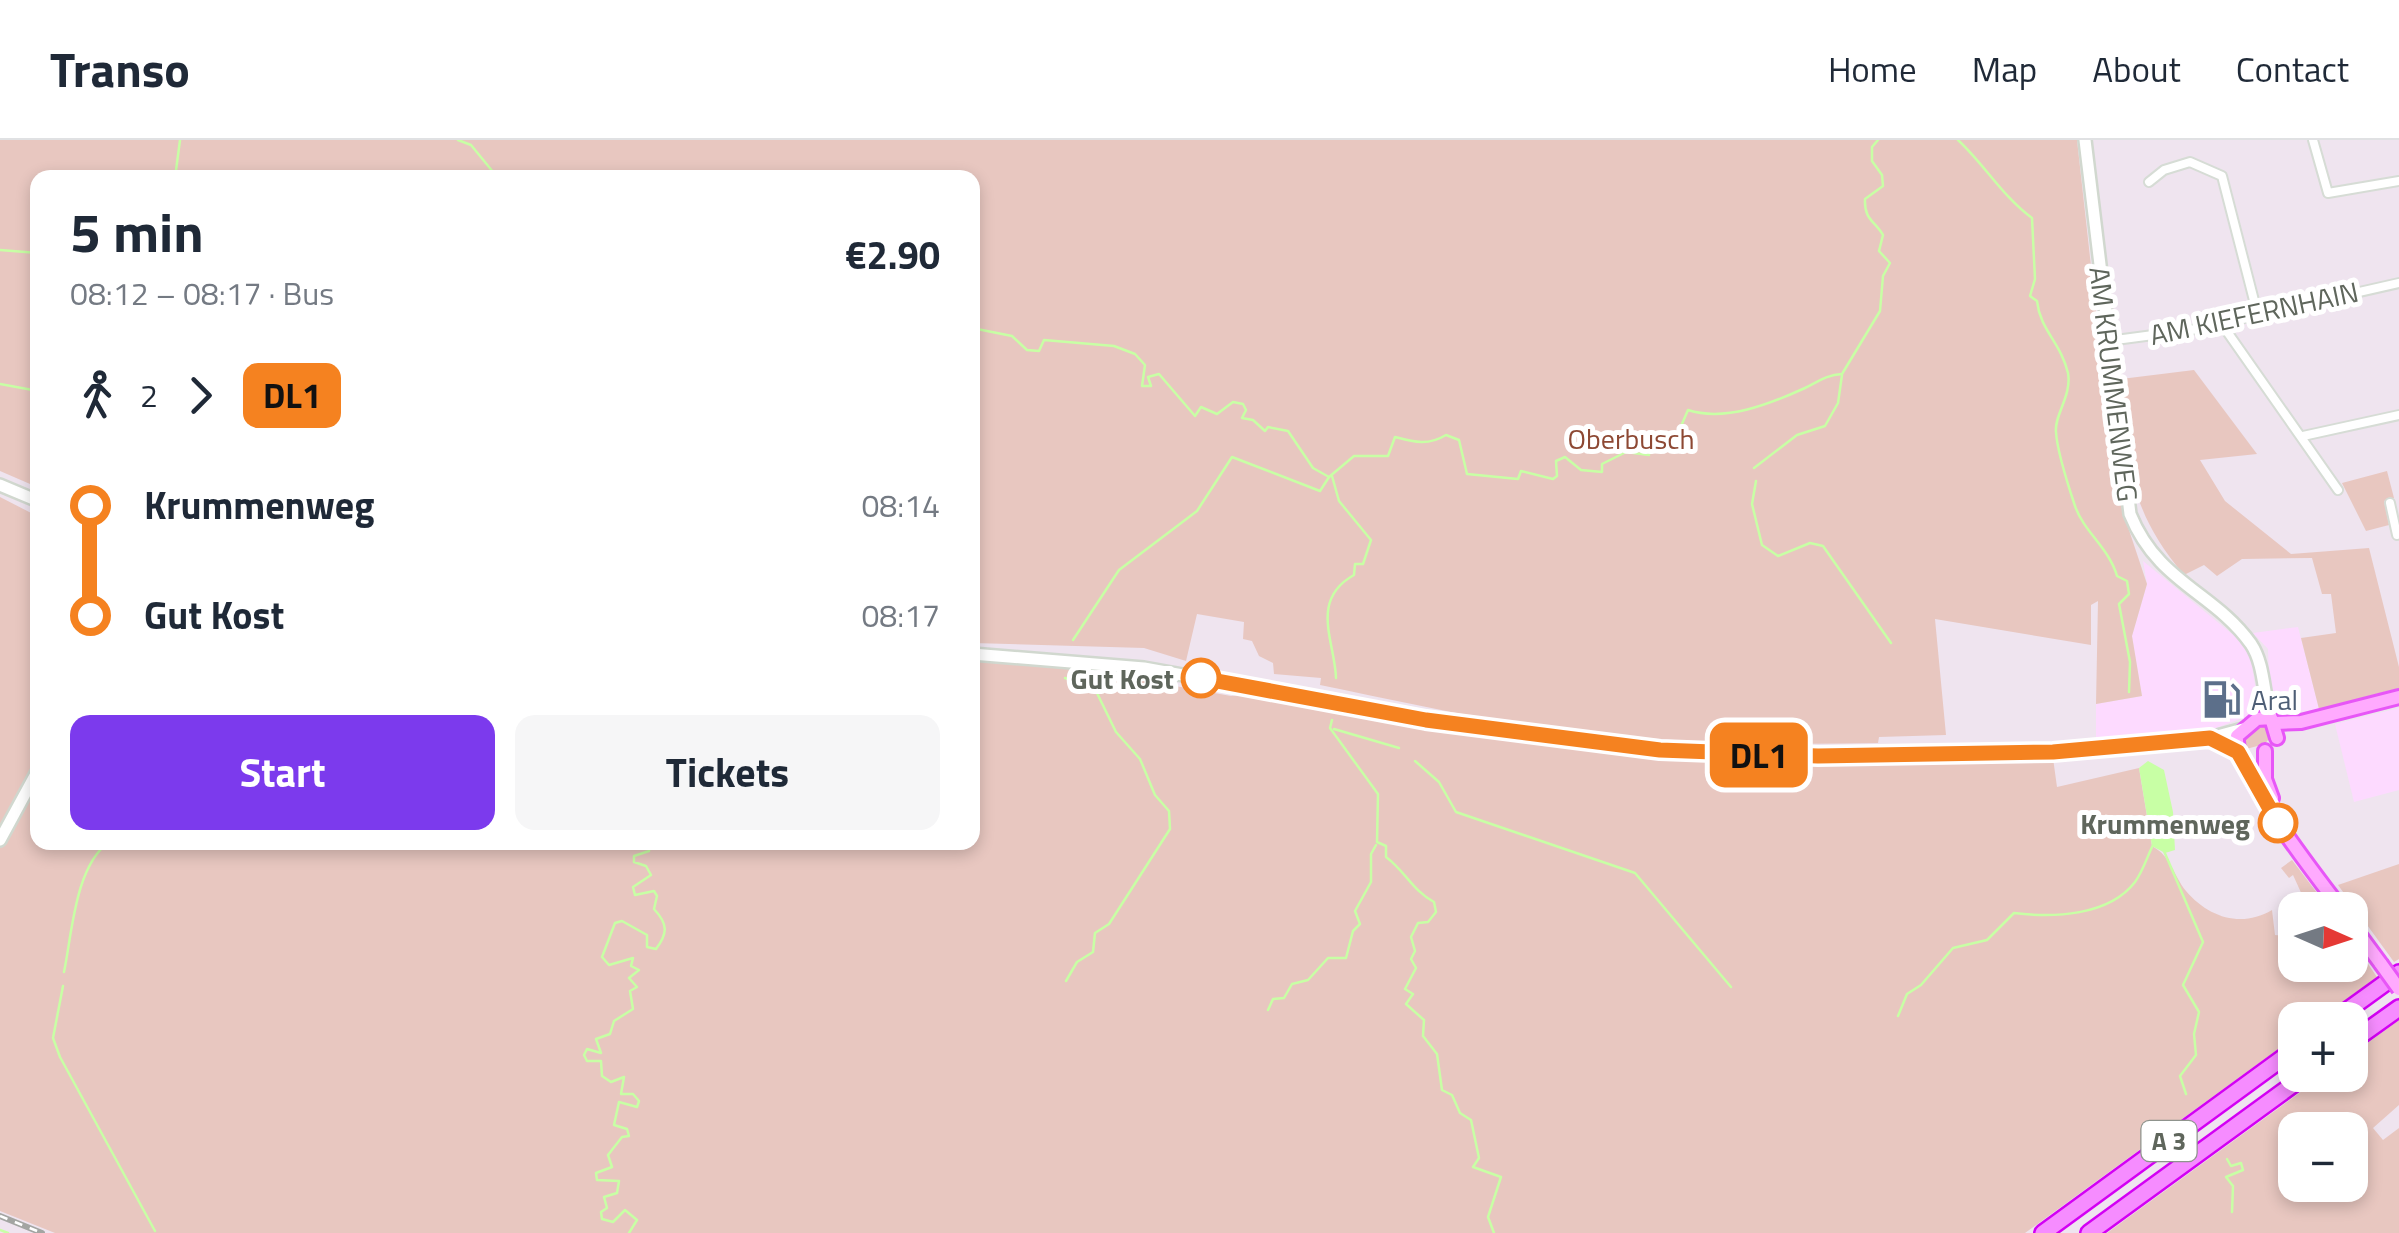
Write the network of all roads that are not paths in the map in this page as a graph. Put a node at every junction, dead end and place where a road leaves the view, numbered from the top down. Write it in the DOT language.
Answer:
graph roads {
  1 [pos="2085,140"];
  2 [pos="2313,140"];
  3 [pos="2399,181"];
  4 [pos="2149,182"];
  5 [pos="2399,283"];
  6 [pos="2258,316"];
  7 [pos="2221,323"];
  8 [pos="2108,341"];
  9 [pos="2399,415"];
  10 [pos="2303,436"];
  11 [pos="0,486"];
  12 [pos="2338,490"];
  13 [pos="30,498"];
  14 [pos="2390,502"];
  15 [pos="2396,518"];
  16 [pos="2398,535"];
  17 [pos="980,655"];
  18 [pos="2399,698"];
  19 [pos="2268,720"];
  20 [pos="2301,722"];
  21 [pos="2242,729"];
  22 [pos="2210,738"];
  23 [pos="2277,738"];
  24 [pos="2266,751"];
  25 [pos="2240,754"];
  26 [pos="30,785"];
  27 [pos="0,840"];
  28 [pos="2298,849"];
  29 [pos="2329,892"];
  30 [pos="2368,946"];
  31 [pos="2399,972"];
  32 [pos="2399,989"];
  33 [pos="2358,1002"];
  34 [pos="2399,1008"];
  35 [pos="2368,1030"];
  36 [pos="2278,1061"];
  37 [pos="2283,1092"];
  38 [pos="2043,1233"];
  39 [pos="2089,1233"];
  1 -- 8 [label="main road, AM KRUMMENWEG"];
  2 -- 3 [label="street"];
  4 -- 6 [label="street"];
  5 -- 6 [label="street, AM KIEFERNHAIN"];
  6 -- 7 [label="street, AM KIEFERNHAIN"];
  7 -- 8 [label="street, AM KIEFERNHAIN"];
  7 -- 10 [label="street"];
  8 -- 19 [label="main road, AM KRUMMENWEG"];
  9 -- 10 [label="street"];
  10 -- 12 [label="street"];
  11 -- 13 [label="main road"];
  14 -- 15 [label="street"];
  15 -- 16 [label="street"];
  17 -- 22 [label="main road"];
  18 -- 20 [label="main road"];
  19 -- 20 [label="main road"];
  19 -- 21 [label="main road"];
  19 -- 23 [label="main road"];
  20 -- 23 [label="main road"];
  21 -- 22 [label="main road"];
  21 -- 25 [label="main road"];
  22 -- 25 [label="main road"];
  23 -- 24 [label="main road"];
  24 -- 25 [label="main road"];
  24 -- 28 [label="main road"];
  25 -- 28 [label="main road"];
  26 -- 27 [label="main road"];
  28 -- 29 [label="main road"];
  30 -- 32 [label="main road, bridge"];
  31 -- 33 [label="highway"];
  34 -- 35 [label="highway"];
  36 -- 38 [label="highway, A 3"];
  37 -- 39 [label="highway, A 3"];
}
